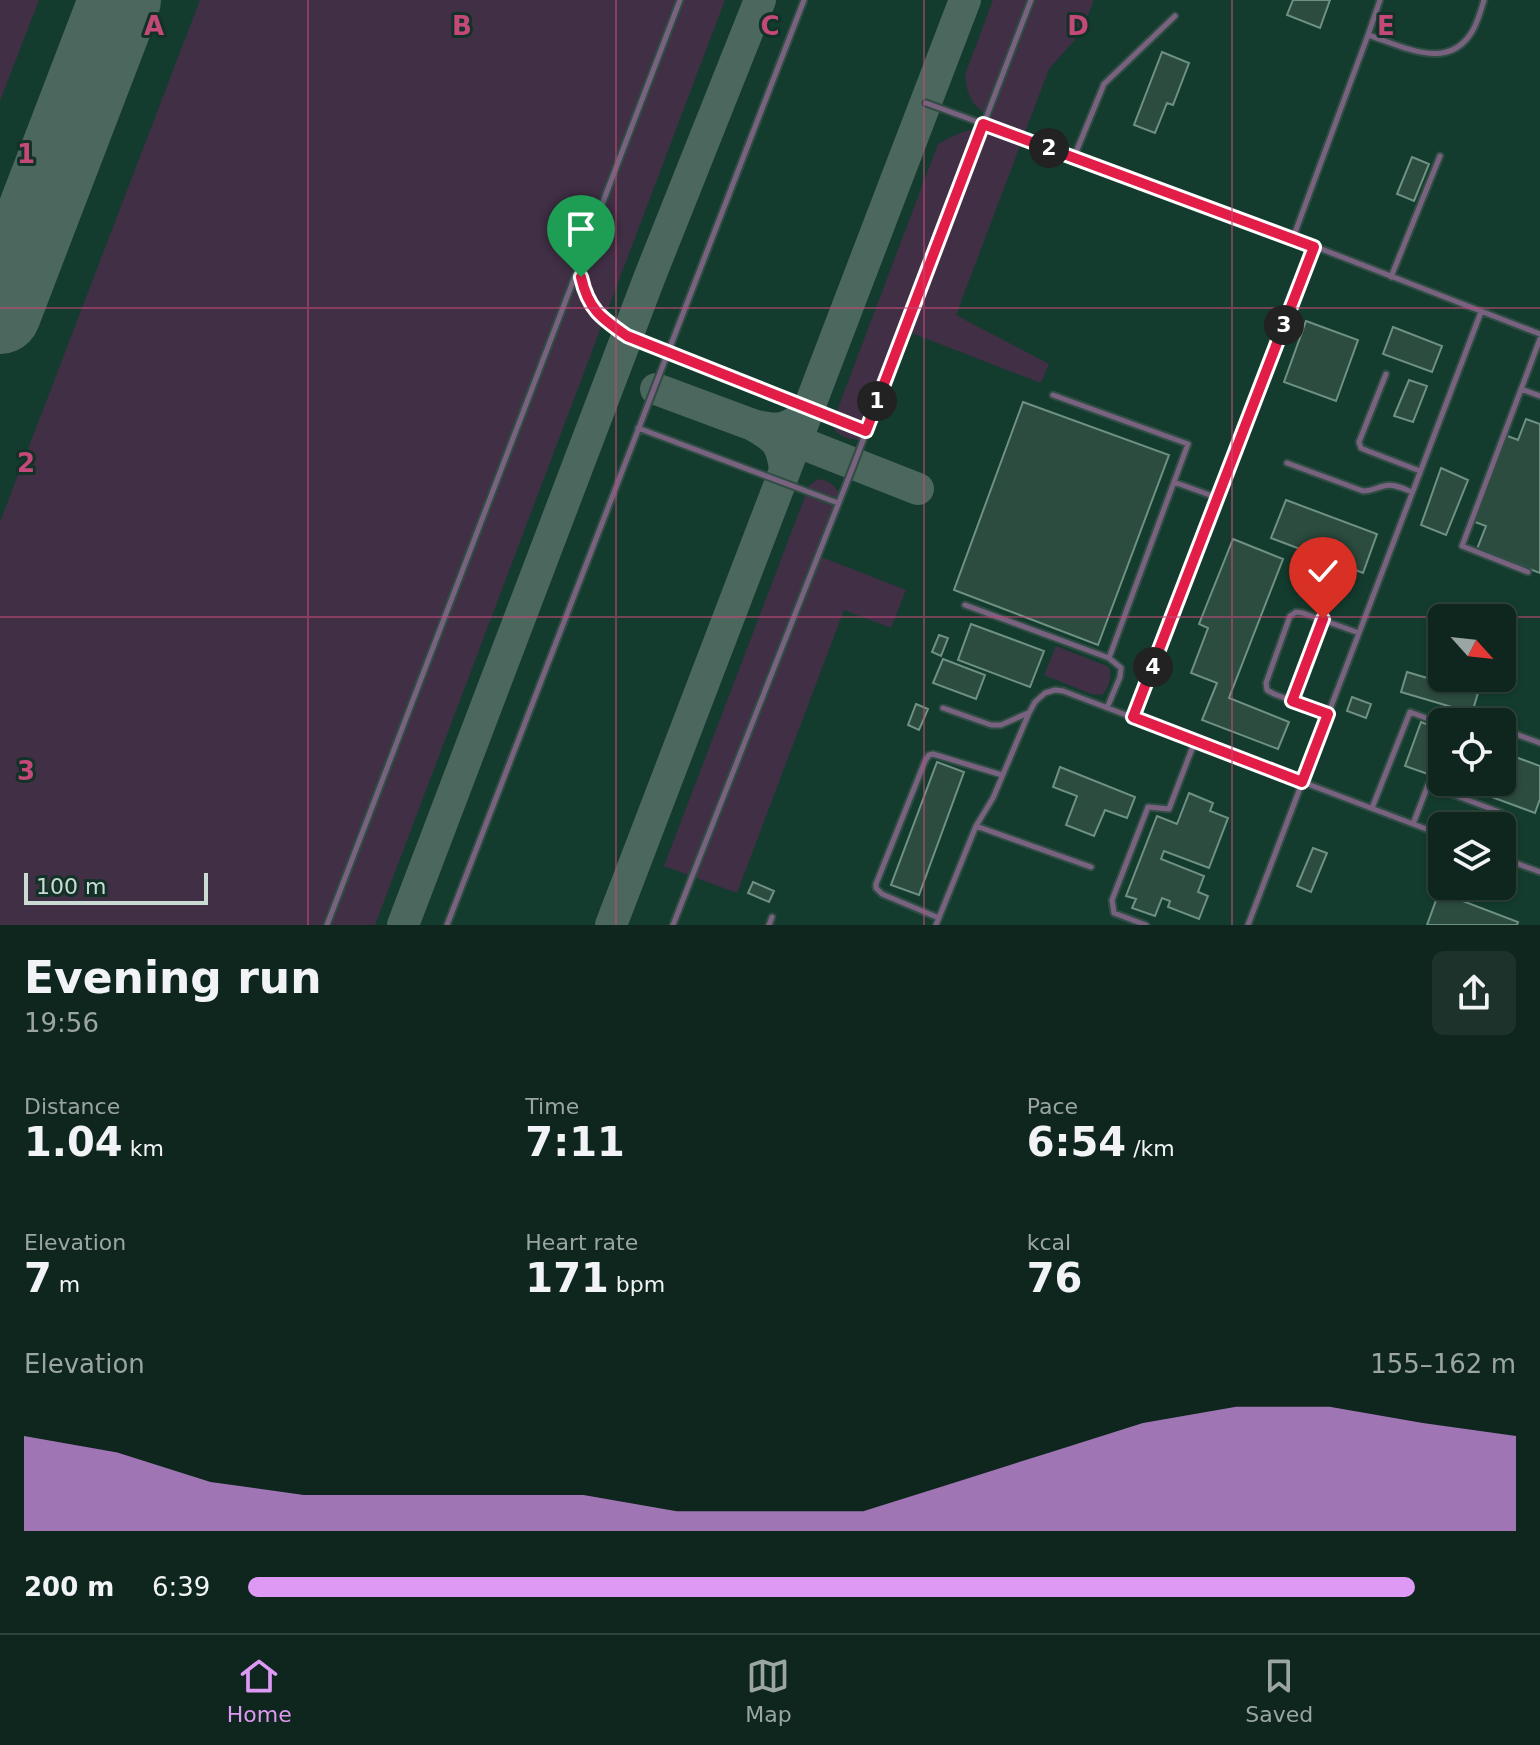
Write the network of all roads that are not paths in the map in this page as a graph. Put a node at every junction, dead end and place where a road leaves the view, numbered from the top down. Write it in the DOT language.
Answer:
graph roads {
  1 [pos="680,0"];
  2 [pos="804,0"];
  3 [pos="1031,0"];
  4 [pos="1380,0"];
  5 [pos="1484,0"];
  6 [pos="1175,16"];
  7 [pos="1368,35"];
  8 [pos="926,103"];
  9 [pos="983,124"];
  10 [pos="1440,156"];
  11 [pos="1074,157"];
  12 [pos="1293,238"];
  13 [pos="1314,247"];
  14 [pos="585,250"];
  15 [pos="1391,277"];
  16 [pos="1481,312"];
  17 [pos="1540,337"];
  18 [pos="667,352"];
  19 [pos="1386,374"];
  20 [pos="1521,389"];
  21 [pos="1053,395"];
  22 [pos="1540,396"];
  23 [pos="638,428"];
  24 [pos="866,431"];
  25 [pos="1287,463"];
  26 [pos="1420,471"];
  27 [pos="1174,482"];
  28 [pos="1412,492"];
  29 [pos="1218,498"];
  30 [pos="838,503"];
  31 [pos="1528,572"];
  32 [pos="965,605"];
  33 [pos="1323,619"];
  34 [pos="1359,633"];
  35 [pos="1109,658"];
  36 [pos="1292,701"];
  37 [pos="943,708"];
  38 [pos="1107,708"];
  39 [pos="1029,713"];
  40 [pos="1328,714"];
  41 [pos="1133,717"];
  42 [pos="1428,719"];
  43 [pos="1516,734"];
  44 [pos="1195,741"];
  45 [pos="1540,743"];
  46 [pos="1002,775"];
  47 [pos="1302,782"];
  48 [pos="1372,808"];
  49 [pos="1499,812"];
  50 [pos="1413,824"];
  51 [pos="976,826"];
  52 [pos="1428,830"];
  53 [pos="1516,863"];
  54 [pos="1091,867"];
  55 [pos="1540,872"];
  56 [pos="772,917"];
  57 [pos="937,922"];
  58 [pos="327,925"];
  59 [pos="447,925"];
  60 [pos="673,925"];
  61 [pos="769,925"];
  62 [pos="1146,925"];
  63 [pos="1248,925"];
  1 -- 14 [label="lane"];
  2 -- 18 [label="lane"];
  3 -- 9 [label="lane"];
  4 -- 7 [label="lane"];
  5 -- 7 [label="lane"];
  6 -- 11 [label="lane"];
  7 -- 12 [label="lane"];
  8 -- 9 [label="lane"];
  9 -- 11 [label="lane"];
  9 -- 24 [label="lane"];
  10 -- 15 [label="lane"];
  11 -- 12 [label="lane"];
  12 -- 13 [label="lane"];
  13 -- 15 [label="lane"];
  13 -- 29 [label="lane"];
  14 -- 18 [label="lane"];
  14 -- 58 [label="lane"];
  15 -- 16 [label="lane"];
  16 -- 17 [label="lane"];
  16 -- 26 [label="lane"];
  17 -- 20 [label="lane"];
  18 -- 23 [label="lane"];
  18 -- 24 [label="lane"];
  19 -- 26 [label="lane"];
  20 -- 22 [label="lane"];
  20 -- 31 [label="lane"];
  21 -- 27 [label="lane"];
  23 -- 30 [label="lane"];
  23 -- 59 [label="lane"];
  24 -- 30 [label="lane"];
  25 -- 28 [label="lane"];
  26 -- 28 [label="lane"];
  27 -- 29 [label="lane"];
  27 -- 35 [label="lane"];
  28 -- 34 [label="lane"];
  29 -- 41 [label="lane"];
  30 -- 60 [label="lane"];
  32 -- 35 [label="lane"];
  33 -- 34 [label="lane"];
  33 -- 36 [label="lane"];
  33 -- 36 [label="lane"];
  34 -- 40 [label="lane"];
  35 -- 38 [label="lane"];
  36 -- 40 [label="lane"];
  37 -- 39 [label="lane"];
  38 -- 39 [label="lane"];
  38 -- 41 [label="lane"];
  39 -- 46 [label="lane"];
  40 -- 47 [label="lane"];
  41 -- 44 [label="lane"];
  42 -- 48 [label="lane"];
  43 -- 45 [label="lane"];
  44 -- 47 [label="lane"];
  44 -- 62 [label="lane"];
  46 -- 51 [label="lane"];
  46 -- 57 [label="lane"];
  47 -- 48 [label="lane"];
  47 -- 63 [label="lane"];
  48 -- 50 [label="lane"];
  49 -- 50 [label="lane"];
  50 -- 52 [label="lane"];
  51 -- 54 [label="lane"];
  51 -- 57 [label="lane"];
  53 -- 55 [label="lane"];
  56 -- 61 [label="lane"];
}
